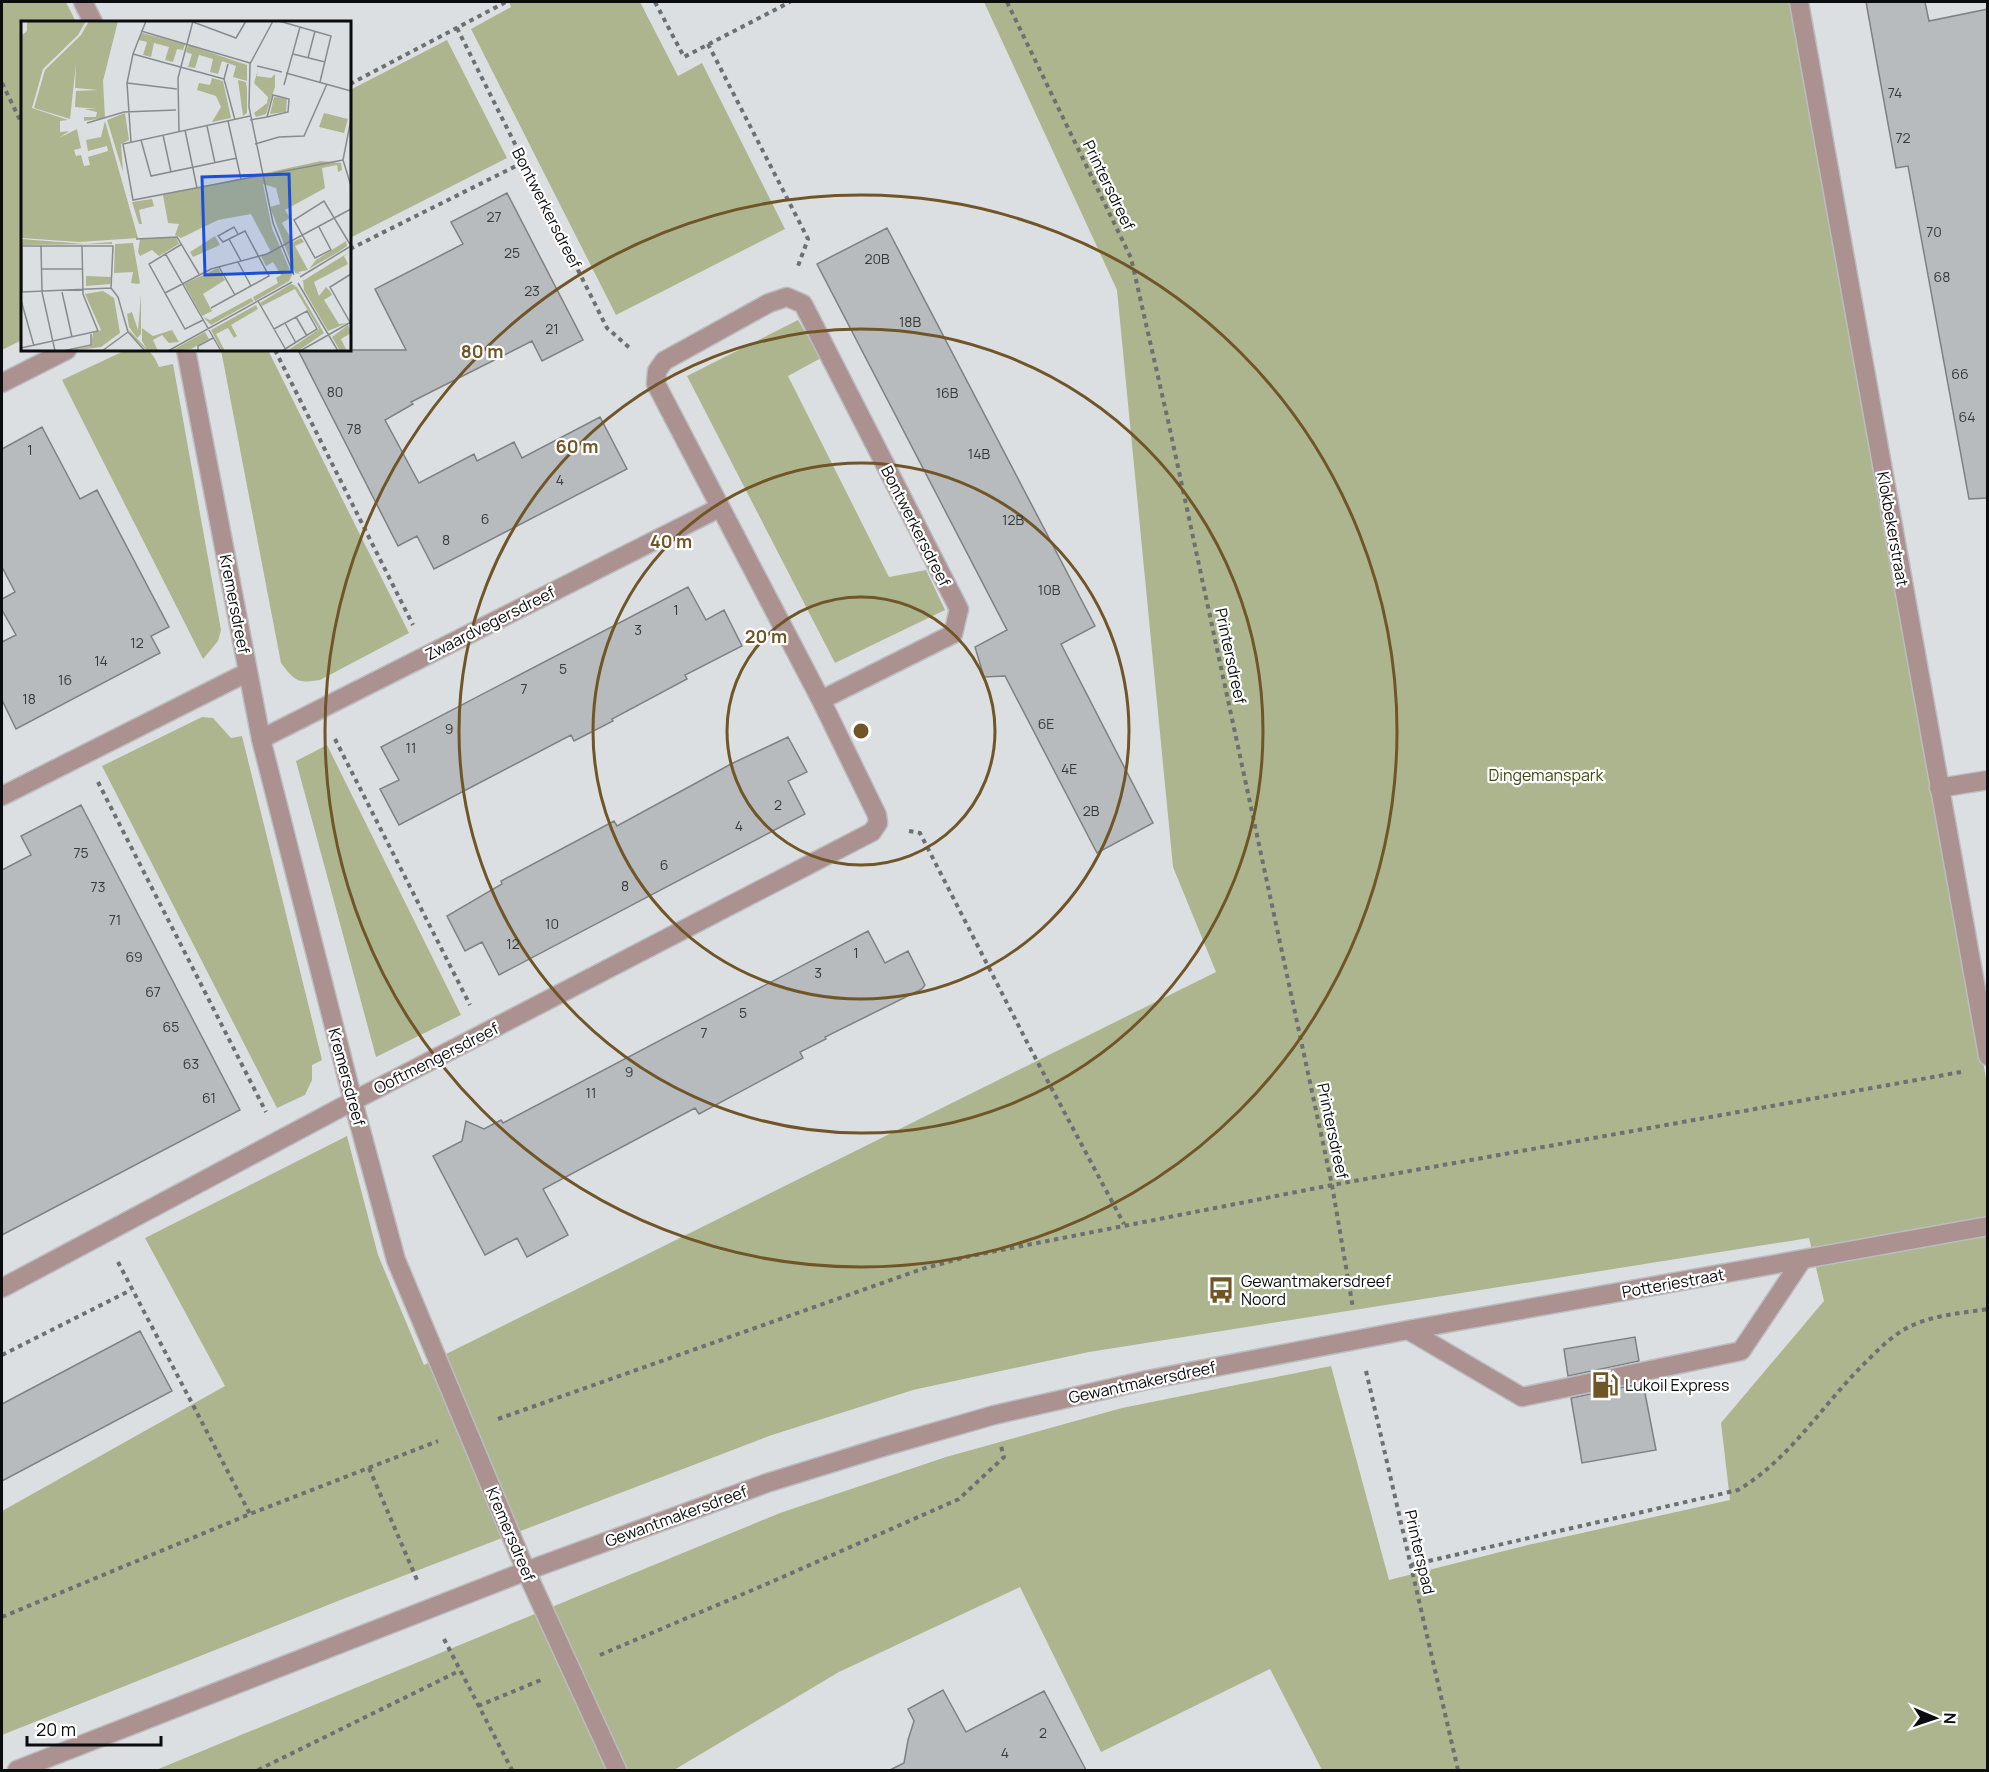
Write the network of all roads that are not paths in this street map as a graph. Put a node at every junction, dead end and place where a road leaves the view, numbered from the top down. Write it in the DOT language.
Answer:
graph roads {
  1 [pos="83,2"];
  2 [pos="1799,2"];
  3 [pos="92,21"];
  4 [pos="65,351"];
  5 [pos="186,351"];
  6 [pos="2,383"];
  7 [pos="719,508"];
  8 [pos="248,672"];
  9 [pos="821,700"];
  10 [pos="261,739"];
  11 [pos="1988,780"];
  12 [pos="1939,788"];
  13 [pos="2,796"];
  14 [pos="1988,1056"];
  15 [pos="353,1101"];
  16 [pos="1988,1226"];
  17 [pos="1802,1260"];
  18 [pos="2,1288"];
  19 [pos="1408,1330"];
  20 [pos="1359,1340"];
  21 [pos="526,1571"];
  22 [pos="17,1770"];
  23 [pos="617,1770"];
  1 -- 3 [label="street"];
  2 -- 12 [label="street, Klokbekerstraat"];
  4 -- 6 [label="street"];
  5 -- 8 [label="street, Kremersdreef"];
  7 -- 9 [label="street"];
  7 -- 9 [label="street, Bontwerkersdreef"];
  7 -- 10 [label="street, Zwaardvegersdreef"];
  8 -- 10 [label="street, Kremersdreef"];
  8 -- 13 [label="street"];
  9 -- 15 [label="street, Ooftmengersdreef"];
  10 -- 15 [label="street, Kremersdreef"];
  11 -- 12 [label="street"];
  12 -- 14 [label="street, Klokbekerstraat"];
  15 -- 18 [label="street, Ooftmengersdreef"];
  15 -- 21 [label="street, Kremersdreef"];
  16 -- 17 [label="street, Potteriestraat"];
  17 -- 19 [label="street, Potteriestraat"];
  17 -- 19 [label="street"];
  19 -- 20 [label="street, Potteriestraat"];
  20 -- 21 [label="street, Gewantmakersdreef"];
  21 -- 22 [label="street, Gewantmakersdreef"];
  21 -- 23 [label="street, Kremersdreef"];
}
